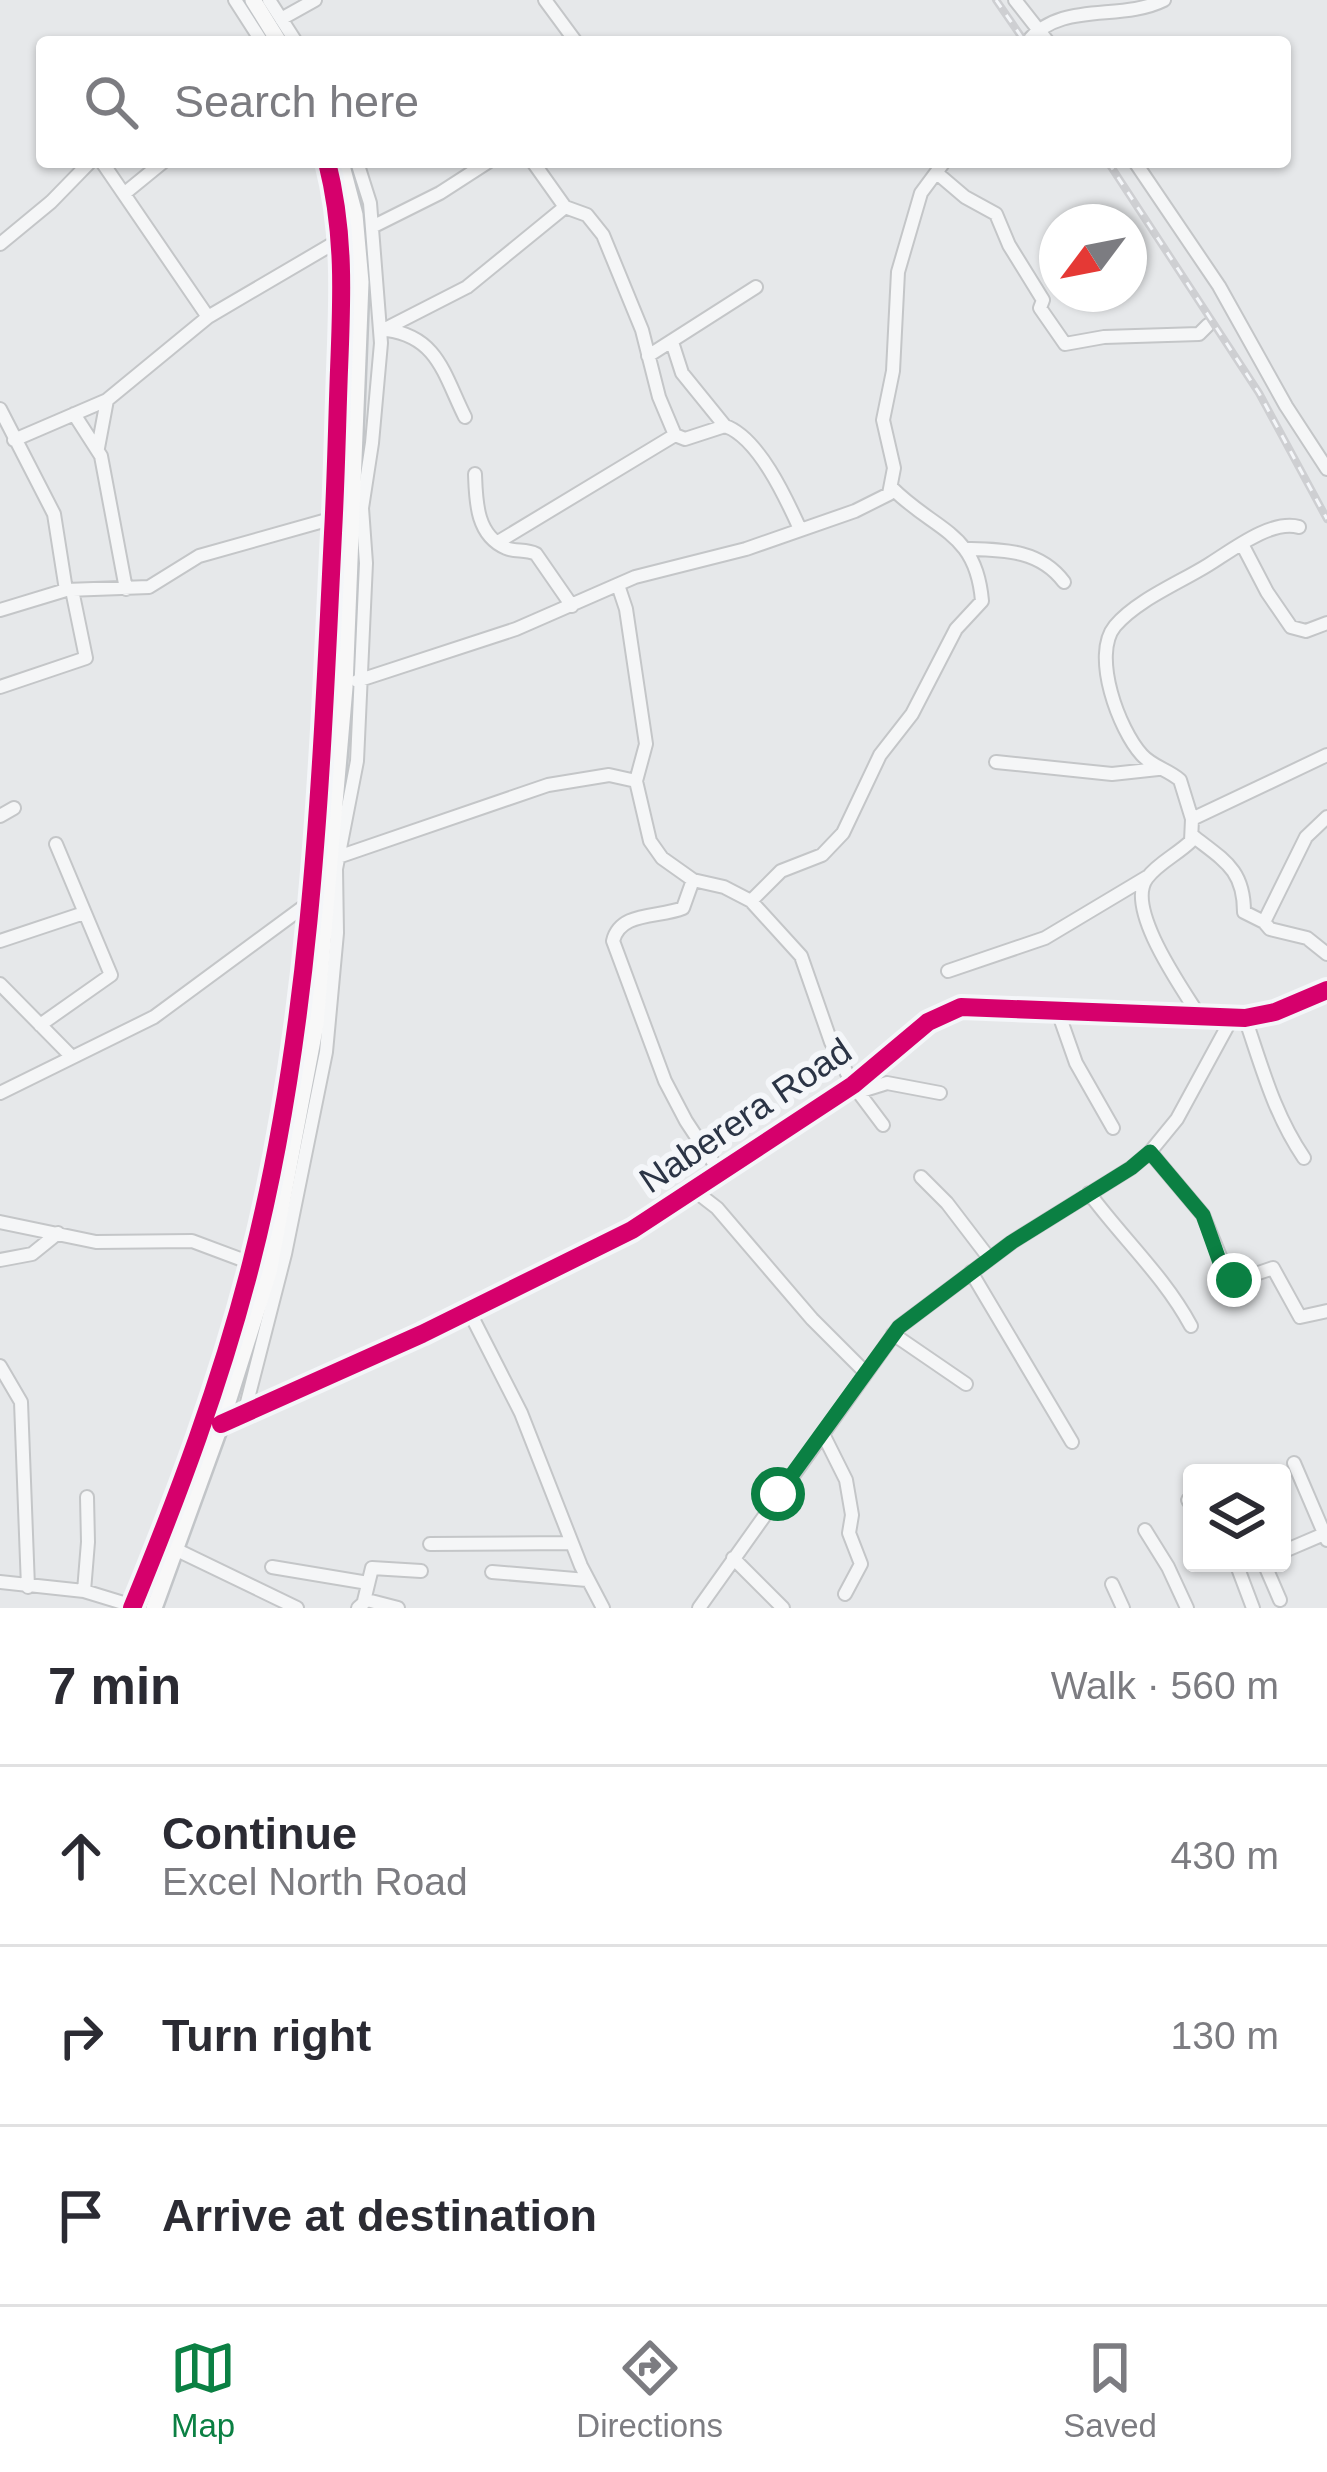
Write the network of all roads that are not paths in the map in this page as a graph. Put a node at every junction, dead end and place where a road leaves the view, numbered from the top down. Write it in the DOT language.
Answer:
graph roads {
  1 [pos="236,0"];
  2 [pos="253,0"];
  3 [pos="269,0"];
  4 [pos="315,0"];
  5 [pos="545,0"];
  6 [pos="1015,0"];
  7 [pos="1163,0"];
  8 [pos="1066,6"];
  9 [pos="281,19"];
  10 [pos="1039,29"];
  11 [pos="258,36"];
  12 [pos="275,36"];
  13 [pos="292,36"];
  14 [pos="572,36"];
  15 [pos="1033,36"];
  16 [pos="1044,36"];
  17 [pos="83,168"];
  18 [pos="106,168"];
  19 [pos="156,168"];
  20 [pos="328,168"];
  21 [pos="343,168"];
  22 [pos="359,168"];
  23 [pos="478,168"];
  24 [pos="537,168"];
  25 [pos="941,168"];
  26 [pos="1139,168"];
  27 [pos="125,193"];
  28 [pos="565,207"];
  29 [pos="372,227"];
  30 [pos="341,239"];
  31 [pos="0,244"];
  32 [pos="756,287"];
  33 [pos="208,316"];
  34 [pos="1208,325"];
  35 [pos="383,330"];
  36 [pos="672,342"];
  37 [pos="648,356"];
  38 [pos="107,400"];
  39 [pos="0,409"];
  40 [pos="74,414"];
  41 [pos="465,417"];
  42 [pos="725,426"];
  43 [pos="675,435"];
  44 [pos="14,440"];
  45 [pos="98,448"];
  46 [pos="1327,470"];
  47 [pos="475,474"];
  48 [pos="892,488"];
  49 [pos="334,518"];
  50 [pos="1299,527"];
  51 [pos="800,529"];
  52 [pos="498,542"];
  53 [pos="1242,544"];
  54 [pos="968,549"];
  55 [pos="1064,582"];
  56 [pos="617,585"];
  57 [pos="126,589"];
  58 [pos="69,590"];
  59 [pos="572,606"];
  60 [pos="0,610"];
  61 [pos="1327,623"];
  62 [pos="362,679"];
  63 [pos="0,687"];
  64 [pos="345,687"];
  65 [pos="1327,755"];
  66 [pos="996,762"];
  67 [pos="1158,769"];
  68 [pos="636,781"];
  69 [pos="14,808"];
  70 [pos="0,816"];
  71 [pos="1327,818"];
  72 [pos="1192,819"];
  73 [pos="1193,836"];
  74 [pos="56,844"];
  75 [pos="338,857"];
  76 [pos="1148,876"];
  77 [pos="693,880"];
  78 [pos="318,898"];
  79 [pos="751,901"];
  80 [pos="84,913"];
  81 [pos="1264,922"];
  82 [pos="0,941"];
  83 [pos="1327,954"];
  84 [pos="948,971"];
  85 [pos="0,984"];
  86 [pos="1327,990"];
  87 [pos="1058,1012"];
  88 [pos="1200,1017"];
  89 [pos="1238,1018"];
  90 [pos="40,1025"];
  91 [pos="72,1057"];
  92 [pos="856,1089"];
  93 [pos="0,1093"];
  94 [pos="940,1093"];
  95 [pos="883,1125"];
  96 [pos="1113,1128"];
  97 [pos="1150,1152"];
  98 [pos="1304,1157"];
  99 [pos="722,1174"];
  100 [pos="921,1177"];
  101 [pos="695,1191"];
  102 [pos="1089,1193"];
  103 [pos="0,1222"];
  104 [pos="58,1233"];
  105 [pos="989,1258"];
  106 [pos="0,1260"];
  107 [pos="251,1263"];
  108 [pos="268,1272"];
  109 [pos="971,1272"];
  110 [pos="470,1311"];
  111 [pos="1327,1311"];
  112 [pos="1191,1326"];
  113 [pos="893,1334"];
  114 [pos="0,1366"];
  115 [pos="866,1372"];
  116 [pos="966,1384"];
  117 [pos="244,1414"];
  118 [pos="221,1424"];
  119 [pos="823,1435"];
  120 [pos="1072,1442"];
  121 [pos="1294,1463"];
  122 [pos="87,1497"];
  123 [pos="1145,1530"];
  124 [pos="1326,1537"];
  125 [pos="572,1543"];
  126 [pos="430,1544"];
  127 [pos="1291,1549"];
  128 [pos="176,1550"];
  129 [pos="734,1558"];
  130 [pos="272,1567"];
  131 [pos="422,1571"];
  132 [pos="1239,1572"];
  133 [pos="1268,1572"];
  134 [pos="492,1573"];
  135 [pos="586,1580"];
  136 [pos="0,1582"];
  137 [pos="368,1583"];
  138 [pos="1112,1584"];
  139 [pos="28,1587"];
  140 [pos="84,1591"];
  141 [pos="845,1594"];
  142 [pos="1280,1600"];
  143 [pos="361,1604"];
  144 [pos="132,1607"];
  145 [pos="154,1608"];
  146 [pos="297,1608"];
  147 [pos="398,1608"];
  148 [pos="603,1608"];
  149 [pos="699,1608"];
  150 [pos="783,1608"];
  151 [pos="1123,1608"];
  152 [pos="1187,1608"];
  153 [pos="1253,1608"];
  1 -- 11 [label="street"];
  2 -- 12 [label="main road"];
  3 -- 9 [label="street"];
  4 -- 9 [label="street"];
  5 -- 14 [label="street"];
  6 -- 10 [label="street"];
  7 -- 8 [label="street"];
  8 -- 10 [label="street"];
  9 -- 13 [label="street"];
  10 -- 15 [label="street"];
  10 -- 16 [label="street"];
  17 -- 31 [label="street"];
  18 -- 27 [label="street"];
  19 -- 27 [label="street"];
  20 -- 30 [label="street"];
  21 -- 64 [label="main road"];
  22 -- 29 [label="street"];
  23 -- 29 [label="street"];
  24 -- 28 [label="street"];
  25 -- 34 [label="street"];
  25 -- 48 [label="street"];
  26 -- 46 [label="street"];
  27 -- 33 [label="street"];
  28 -- 35 [label="street"];
  28 -- 37 [label="street"];
  29 -- 35 [label="street"];
  30 -- 33 [label="street"];
  30 -- 49 [label="street"];
  32 -- 36 [label="street"];
  33 -- 38 [label="street"];
  35 -- 41 [label="street"];
  35 -- 62 [label="street"];
  36 -- 37 [label="street"];
  36 -- 42 [label="street"];
  37 -- 43 [label="street"];
  38 -- 40 [label="street"];
  38 -- 45 [label="street"];
  39 -- 44 [label="street"];
  40 -- 44 [label="street"];
  40 -- 45 [label="street"];
  42 -- 43 [label="street"];
  42 -- 51 [label="street"];
  43 -- 52 [label="street"];
  44 -- 58 [label="street"];
  45 -- 57 [label="street"];
  47 -- 52 [label="street"];
  48 -- 51 [label="street"];
  48 -- 54 [label="street"];
  49 -- 57 [label="street"];
  49 -- 78 [label="street"];
  50 -- 53 [label="street"];
  51 -- 56 [label="street"];
  52 -- 59 [label="street"];
  53 -- 61 [label="street"];
  53 -- 67 [label="street"];
  54 -- 55 [label="street"];
  54 -- 79 [label="street"];
  56 -- 59 [label="street"];
  56 -- 68 [label="street"];
  57 -- 58 [label="street"];
  58 -- 60 [label="street"];
  58 -- 63 [label="street"];
  59 -- 62 [label="street"];
  62 -- 64 [label="street"];
  62 -- 75 [label="street"];
  64 -- 78 [label="main road"];
  65 -- 72 [label="street"];
  66 -- 67 [label="street"];
  67 -- 72 [label="street"];
  68 -- 75 [label="street"];
  68 -- 77 [label="street"];
  69 -- 70 [label="street"];
  71 -- 81 [label="street"];
  72 -- 73 [label="street"];
  73 -- 76 [label="street"];
  73 -- 81 [label="street"];
  74 -- 80 [label="street"];
  75 -- 117 [label="street"];
  76 -- 84 [label="street"];
  76 -- 88 [label="street"];
  77 -- 79 [label="street"];
  77 -- 99 [label="street"];
  78 -- 91 [label="street"];
  78 -- 107 [label="street"];
  78 -- 108 [label="main road"];
  79 -- 92 [label="street"];
  80 -- 82 [label="street"];
  80 -- 90 [label="street"];
  81 -- 83 [label="street"];
  85 -- 90 [label="street"];
  86 -- 89 [label="street, Naberera Road"];
  87 -- 88 [label="street, Naberera Road"];
  87 -- 92 [label="street, Naberera Road"];
  87 -- 96 [label="street"];
  88 -- 89 [label="street, Naberera Road"];
  89 -- 97 [label="street"];
  89 -- 98 [label="street"];
  90 -- 91 [label="street"];
  91 -- 93 [label="street"];
  92 -- 94 [label="street"];
  92 -- 95 [label="street"];
  92 -- 99 [label="street, Naberera Road"];
  97 -- 102 [label="street"];
  97 -- 111 [label="street"];
  99 -- 101 [label="street, Naberera Road"];
  100 -- 105 [label="street"];
  101 -- 110 [label="street, Naberera Road"];
  101 -- 115 [label="street"];
  102 -- 105 [label="street"];
  102 -- 112 [label="street"];
  103 -- 104 [label="street"];
  104 -- 106 [label="street"];
  104 -- 107 [label="street"];
  105 -- 109 [label="street"];
  107 -- 108 [label="street"];
  107 -- 144 [label="street"];
  108 -- 118 [label="main road"];
  109 -- 113 [label="street"];
  109 -- 120 [label="street"];
  110 -- 117 [label="street, Naberera Road"];
  110 -- 125 [label="street"];
  113 -- 115 [label="street"];
  113 -- 116 [label="street"];
  114 -- 139 [label="street"];
  115 -- 119 [label="street"];
  117 -- 118 [label="street, Naberera Road"];
  118 -- 128 [label="main road"];
  119 -- 129 [label="street"];
  119 -- 141 [label="street"];
  121 -- 124 [label="street"];
  122 -- 140 [label="street"];
  123 -- 152 [label="street"];
  124 -- 127 [label="street"];
  125 -- 126 [label="street"];
  125 -- 135 [label="street"];
  128 -- 145 [label="main road"];
  128 -- 146 [label="street"];
  129 -- 149 [label="street"];
  129 -- 150 [label="street"];
  130 -- 137 [label="street"];
  131 -- 137 [label="street"];
  132 -- 153 [label="street"];
  133 -- 142 [label="street"];
  134 -- 135 [label="street"];
  135 -- 148 [label="street"];
  136 -- 139 [label="street"];
  137 -- 143 [label="street"];
  138 -- 151 [label="street"];
  139 -- 140 [label="street"];
  140 -- 144 [label="street"];
  143 -- 147 [label="street"];
}
